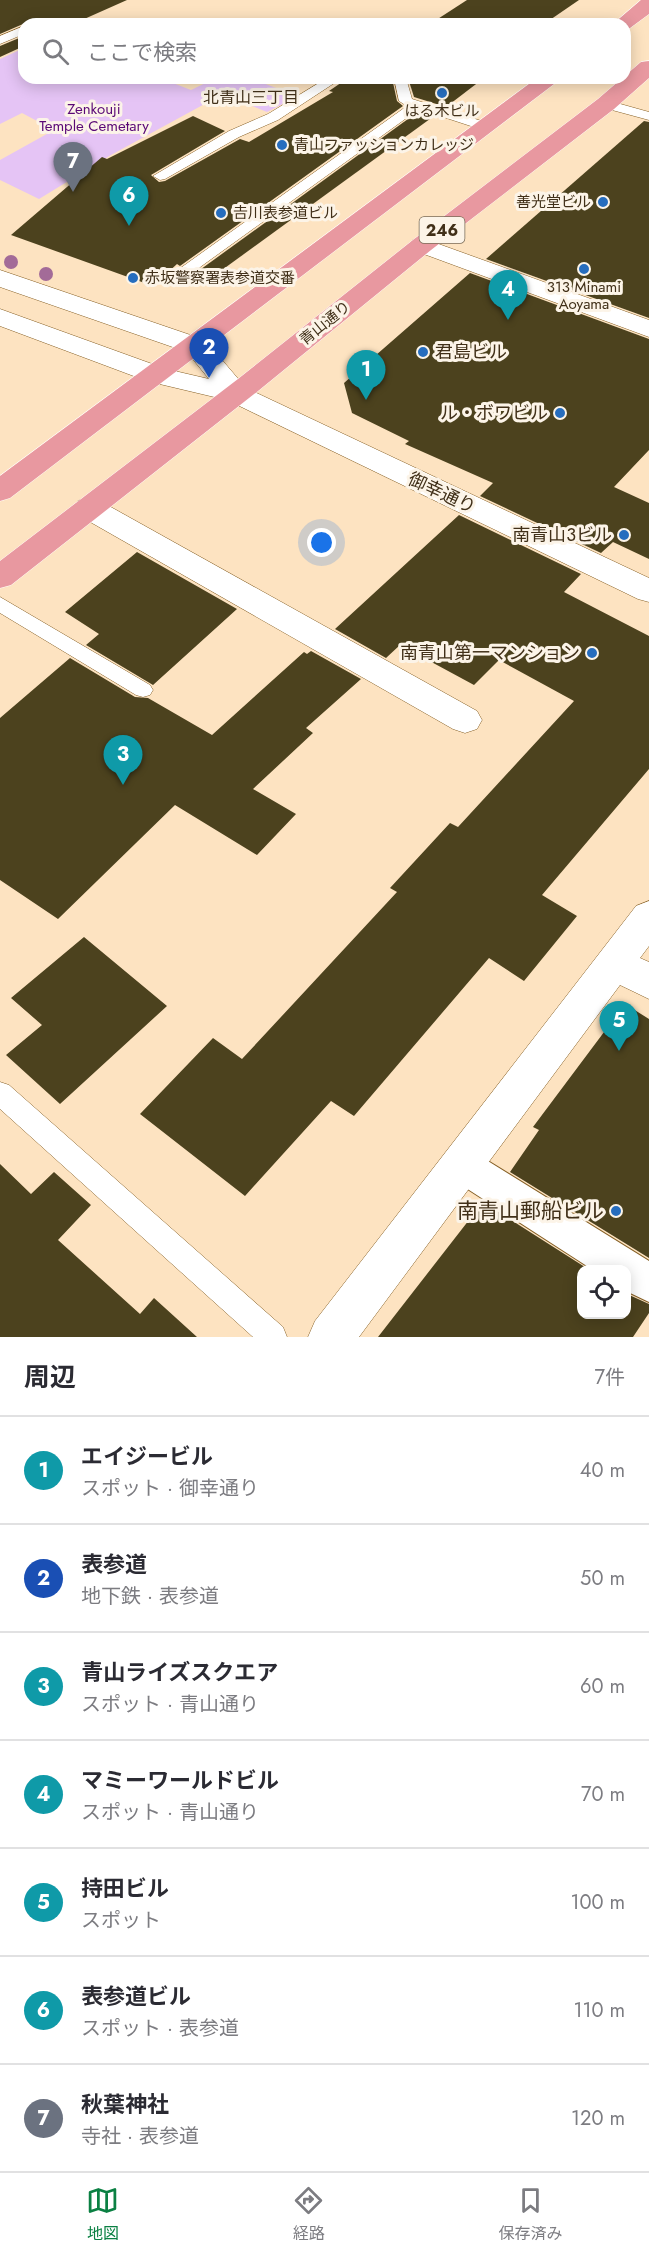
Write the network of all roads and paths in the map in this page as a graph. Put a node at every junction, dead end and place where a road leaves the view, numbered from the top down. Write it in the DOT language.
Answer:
graph roads {
  1 [pos="649,4"];
  2 [pos="631,18"];
  3 [pos="18,32"];
  4 [pos="0,40"];
  5 [pos="649,67"];
  6 [pos="631,82"];
  7 [pos="326,84"];
  8 [pos="401,84"];
  9 [pos="543,84"];
  10 [pos="629,84"];
  11 [pos="417,104"];
  12 [pos="606,104"];
  13 [pos="649,116"];
  14 [pos="486,127"];
  15 [pos="160,177"];
  16 [pos="422,244"];
  17 [pos="180,275"];
  18 [pos="0,278"];
  19 [pos="0,317"];
  20 [pos="649,329"];
  21 [pos="196,346"];
  22 [pos="157,375"];
  23 [pos="236,394"];
  24 [pos="0,491"];
  25 [pos="89,508"];
  26 [pos="0,577"];
  27 [pos="649,591"];
  28 [pos="0,604"];
  29 [pos="143,690"];
  30 [pos="465,720"];
  31 [pos="649,916"];
  32 [pos="632,972"];
  33 [pos="0,1093"];
  34 [pos="462,1165"];
  35 [pos="649,1283"];
  36 [pos="273,1337"];
  37 [pos="331,1337"];
  1 -- 2 [label="highway"];
  3 -- 4 [label="lane"];
  5 -- 6 [label="highway, 青山通り / 246"];
  7 -- 15 [label="lane"];
  8 -- 11 [label="lane"];
  9 -- 14 [label="highway"];
  10 -- 12 [label="highway, 青山通り / 246"];
  11 -- 14 [label="lane"];
  11 -- 17 [label="lane"];
  12 -- 13 [label="lane"];
  12 -- 16 [label="highway, 青山通り / 246"];
  14 -- 21 [label="highway"];
  16 -- 20 [label="main road"];
  16 -- 23 [label="highway, 青山通り / 246"];
  18 -- 21 [label="main road"];
  19 -- 22 [label="main road"];
  21 -- 22 [label="highway"];
  21 -- 23 [label="main road"];
  22 -- 23 [label="main road"];
  22 -- 24 [label="highway"];
  23 -- 25 [label="highway, 青山通り / 246"];
  23 -- 27 [label="main road, 御幸通り"];
  25 -- 26 [label="highway, 青山通り / 246"];
  25 -- 30 [label="main road"];
  28 -- 29 [label="lane"];
  31 -- 32 [label="main road"];
  32 -- 34 [label="main road"];
  33 -- 36 [label="lane"];
  34 -- 35 [label="street"];
  34 -- 37 [label="main road"];
}
